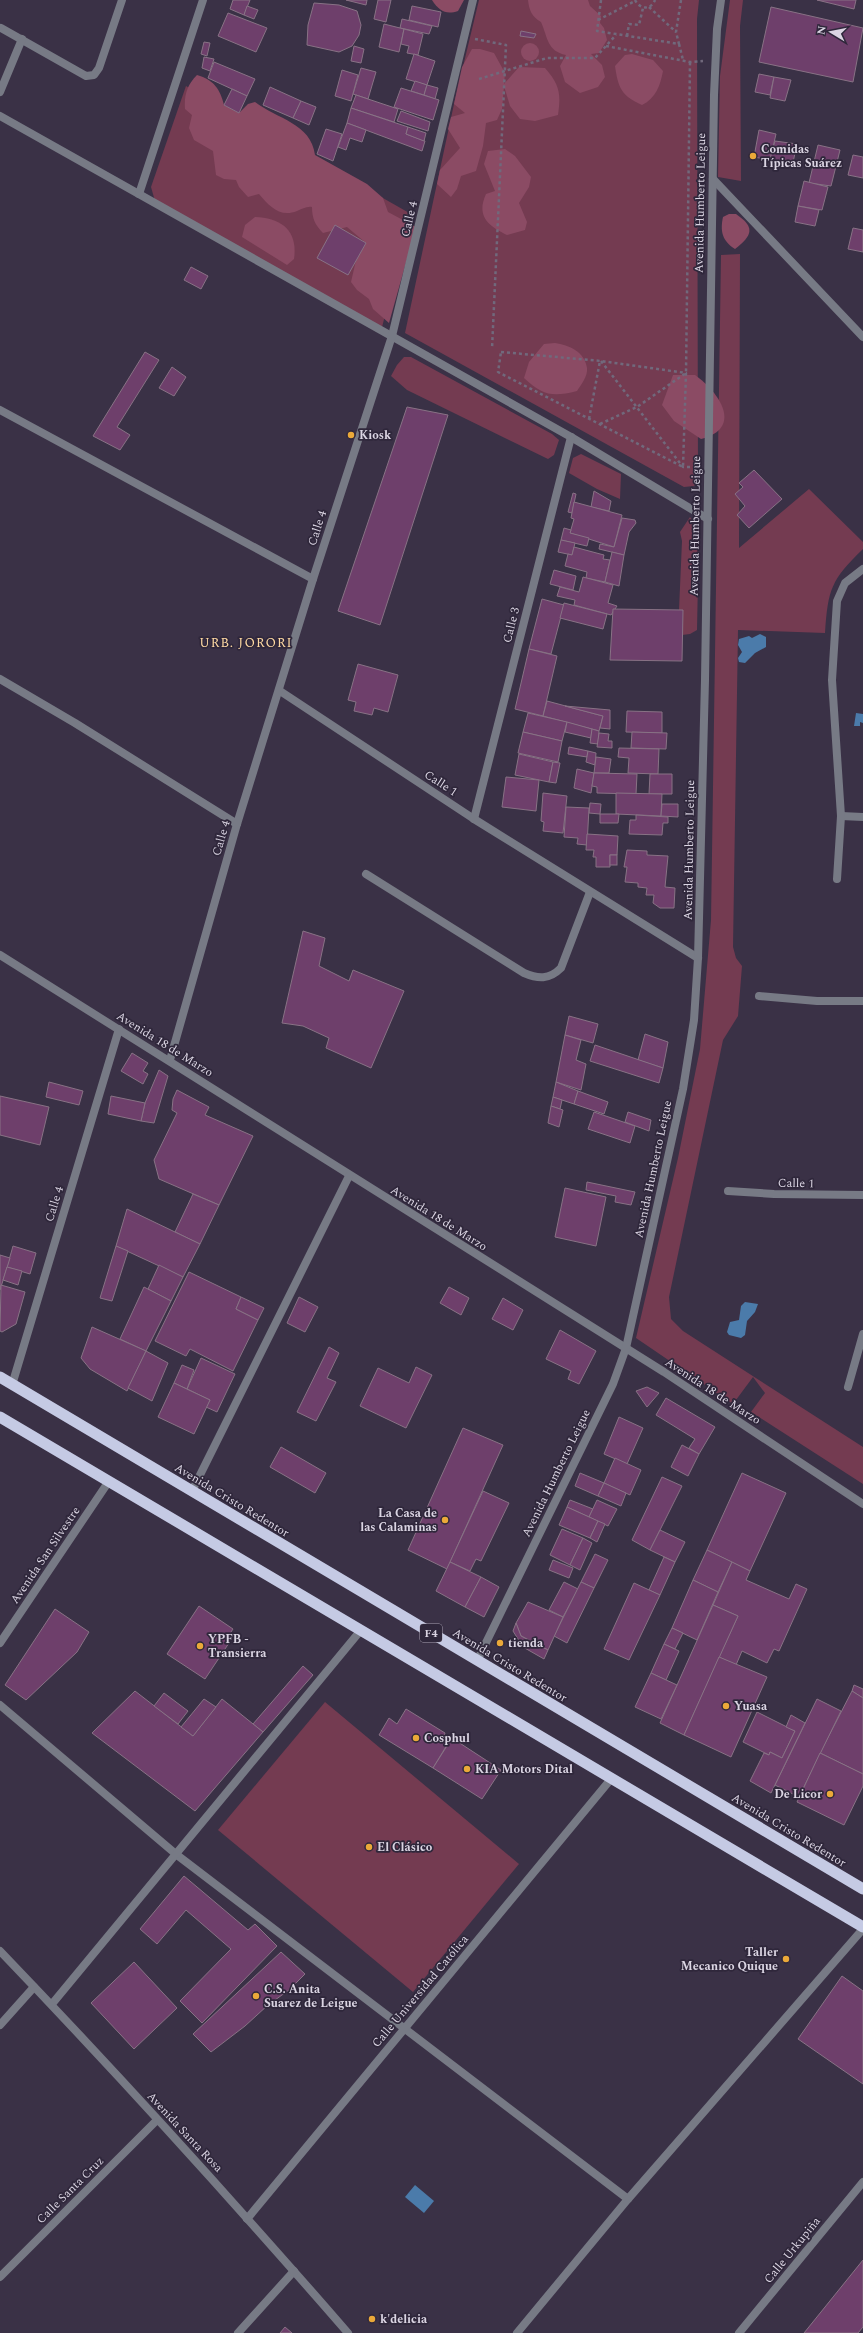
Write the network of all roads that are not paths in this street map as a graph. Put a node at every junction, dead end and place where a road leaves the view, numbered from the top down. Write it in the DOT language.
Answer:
graph roads {
  1 [pos="122,0"];
  2 [pos="203,0"];
  3 [pos="473,0"];
  4 [pos="721,0"];
  5 [pos="0,29"];
  6 [pos="22,39"];
  7 [pos="0,92"];
  8 [pos="0,116"];
  9 [pos="713,179"];
  10 [pos="139,194"];
  11 [pos="392,336"];
  12 [pos="863,337"];
  13 [pos="0,410"];
  14 [pos="571,437"];
  15 [pos="708,519"];
  16 [pos="863,569"];
  17 [pos="312,579"];
  18 [pos="0,679"];
  19 [pos="280,690"];
  20 [pos="841,816"];
  21 [pos="863,817"];
  22 [pos="474,819"];
  23 [pos="237,824"];
  24 [pos="366,874"];
  25 [pos="837,879"];
  26 [pos="590,892"];
  27 [pos="0,955"];
  28 [pos="698,958"];
  29 [pos="759,996"];
  30 [pos="863,1001"];
  31 [pos="119,1029"];
  32 [pos="170,1060"];
  33 [pos="349,1176"];
  34 [pos="728,1191"];
  35 [pos="863,1196"];
  36 [pos="863,1334"];
  37 [pos="626,1348"];
  38 [pos="0,1378"];
  39 [pos="12,1384"];
  40 [pos="848,1387"];
  41 [pos="0,1416"];
  42 [pos="109,1481"];
  43 [pos="192,1491"];
  44 [pos="863,1504"];
  45 [pos="361,1630"];
  46 [pos="0,1643"];
  47 [pos="477,1661"];
  48 [pos="0,1705"];
  49 [pos="611,1779"];
  50 [pos="177,1855"];
  51 [pos="863,1890"];
  52 [pos="863,1928"];
  53 [pos="0,1951"];
  54 [pos="34,1986"];
  55 [pos="52,2004"];
  56 [pos="0,2025"];
  57 [pos="404,2030"];
  58 [pos="157,2120"];
  59 [pos="863,2182"];
  60 [pos="628,2199"];
  61 [pos="247,2219"];
  62 [pos="294,2271"];
  63 [pos="0,2277"];
  64 [pos="238,2333"];
  65 [pos="348,2333"];
  66 [pos="517,2333"];
  67 [pos="739,2333"];
  1 -- 6 [label="street"];
  2 -- 10 [label="street"];
  3 -- 11 [label="street, Calle 4"];
  4 -- 9 [label="street, Avenida Humberto Leigue"];
  5 -- 6 [label="street"];
  6 -- 7 [label="street"];
  8 -- 10 [label="street"];
  9 -- 12 [label="street"];
  9 -- 15 [label="street, Avenida Humberto Leigue"];
  10 -- 11 [label="street"];
  11 -- 14 [label="street"];
  11 -- 17 [label="street, Calle 4"];
  13 -- 17 [label="street"];
  14 -- 15 [label="street"];
  14 -- 22 [label="street, Calle 3"];
  15 -- 28 [label="street, Avenida Humberto Leigue"];
  16 -- 20 [label="street"];
  17 -- 19 [label="street, Calle 4"];
  18 -- 23 [label="street"];
  19 -- 22 [label="street, Calle 1"];
  19 -- 23 [label="street, Calle 4"];
  20 -- 21 [label="street"];
  20 -- 25 [label="street"];
  22 -- 26 [label="street, Calle 1"];
  23 -- 32 [label="street, Calle 4"];
  24 -- 26 [label="street"];
  26 -- 28 [label="street, Calle 1"];
  27 -- 31 [label="street, Avenida 18 de Marzo"];
  28 -- 37 [label="street, Avenida Humberto Leigue"];
  29 -- 30 [label="street"];
  31 -- 32 [label="street, Avenida 18 de Marzo"];
  31 -- 39 [label="street, Calle 4"];
  32 -- 33 [label="street, Avenida 18 de Marzo"];
  33 -- 37 [label="street, Avenida 18 de Marzo"];
  33 -- 43 [label="street"];
  34 -- 35 [label="street, Calle 1"];
  36 -- 40 [label="street"];
  37 -- 44 [label="street, Avenida 18 de Marzo"];
  37 -- 47 [label="street, Avenida Humberto Leigue"];
  38 -- 39 [label="highway, Avenida Cristo Redentor / F4"];
  39 -- 43 [label="highway, Avenida Cristo Redentor / F4"];
  41 -- 42 [label="highway"];
  42 -- 45 [label="highway"];
  42 -- 46 [label="street, Avenida San Silvestre"];
  43 -- 47 [label="highway, Avenida Cristo Redentor / F4"];
  45 -- 49 [label="highway"];
  45 -- 50 [label="street"];
  47 -- 51 [label="highway, Avenida Cristo Redentor / F4"];
  48 -- 50 [label="street"];
  49 -- 52 [label="highway"];
  49 -- 57 [label="street, Calle Universidad Católica"];
  50 -- 55 [label="street"];
  50 -- 57 [label="street"];
  52 -- 60 [label="street"];
  53 -- 54 [label="street, Avenida Santa Rosa"];
  54 -- 55 [label="street, Avenida Santa Rosa"];
  54 -- 56 [label="street"];
  55 -- 58 [label="street, Avenida Santa Rosa"];
  57 -- 60 [label="street"];
  57 -- 61 [label="street, Calle Universidad Católica"];
  58 -- 61 [label="street, Avenida Santa Rosa"];
  58 -- 63 [label="street, Calle Santa Cruz"];
  59 -- 67 [label="street, Calle Urkupiña"];
  60 -- 66 [label="street"];
  61 -- 62 [label="street, Avenida Santa Rosa"];
  62 -- 64 [label="street"];
  62 -- 65 [label="street, Avenida Santa Rosa"];
}
